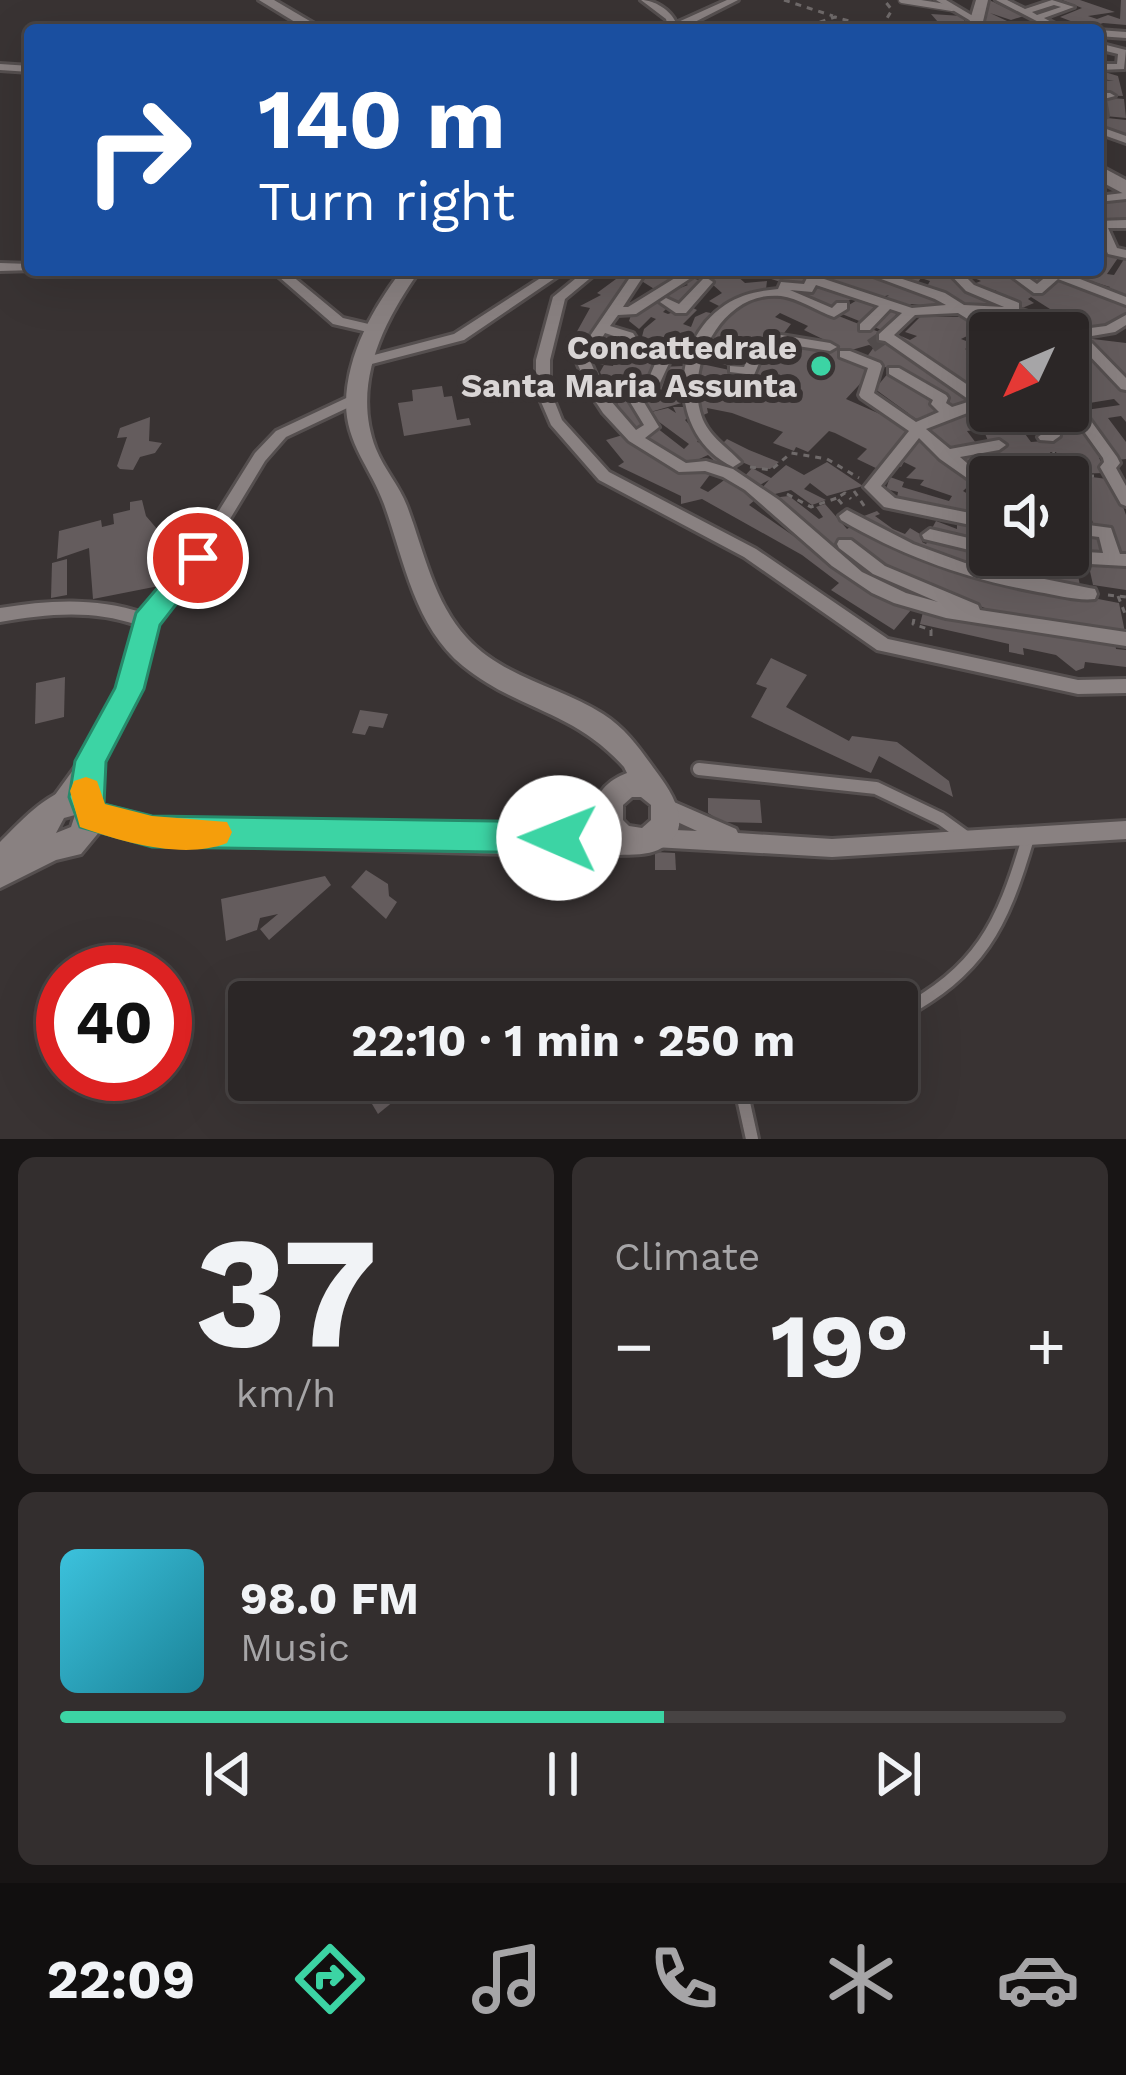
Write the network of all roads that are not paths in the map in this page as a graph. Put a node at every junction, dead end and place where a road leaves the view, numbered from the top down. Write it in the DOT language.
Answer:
graph roads {
  1 [pos="265,0"];
  2 [pos="645,0"];
  3 [pos="734,0"];
  4 [pos="902,0"];
  5 [pos="940,0"];
  6 [pos="1000,0"];
  7 [pos="956,4"];
  8 [pos="1024,12"];
  9 [pos="1036,18"];
  10 [pos="975,19"];
  11 [pos="307,24"];
  12 [pos="672,24"];
  13 [pos="684,24"];
  14 [pos="1049,24"];
  15 [pos="1124,52"];
  16 [pos="1104,67"];
  17 [pos="1104,96"];
  18 [pos="1110,96"];
  19 [pos="1115,118"];
  20 [pos="1104,119"];
  21 [pos="1104,233"];
  22 [pos="1126,254"];
  23 [pos="284,276"];
  24 [pos="407,276"];
  25 [pos="552,276"];
  26 [pos="586,276"];
  27 [pos="638,276"];
  28 [pos="702,276"];
  29 [pos="882,276"];
  30 [pos="958,276"];
  31 [pos="1018,276"];
  32 [pos="1048,276"];
  33 [pos="1061,276"];
  34 [pos="783,292"];
  35 [pos="1126,301"];
  36 [pos="666,302"];
  37 [pos="888,304"];
  38 [pos="696,305"];
  39 [pos="838,310"];
  40 [pos="961,310"];
  41 [pos="623,311"];
  42 [pos="911,312"];
  43 [pos="1019,312"];
  44 [pos="724,314"];
  45 [pos="969,315"];
  46 [pos="1126,319"];
  47 [pos="865,326"];
  48 [pos="602,328"];
  49 [pos="372,329"];
  50 [pos="1089,334"];
  51 [pos="628,335"];
  52 [pos="880,340"];
  53 [pos="1089,347"];
  54 [pos="637,350"];
  55 [pos="843,353"];
  56 [pos="690,361"];
  57 [pos="364,362"];
  58 [pos="735,369"];
  59 [pos="894,371"];
  60 [pos="1126,386"];
  61 [pos="596,389"];
  62 [pos="632,389"];
  63 [pos="969,394"];
  64 [pos="357,398"];
  65 [pos="969,406"];
  66 [pos="949,412"];
  67 [pos="1089,428"];
  68 [pos="917,429"];
  69 [pos="1052,432"];
  70 [pos="1045,437"];
  71 [pos="634,438"];
  72 [pos="999,445"];
  73 [pos="945,455"];
  74 [pos="734,470"];
  75 [pos="969,474"];
  76 [pos="1126,500"];
  77 [pos="847,516"];
  78 [pos="969,519"];
  79 [pos="1089,530"];
  80 [pos="930,535"];
  81 [pos="845,544"];
  82 [pos="969,544"];
  83 [pos="1089,558"];
  84 [pos="1119,560"];
  85 [pos="1089,594"];
  86 [pos="0,615"];
  87 [pos="976,616"];
  88 [pos="146,621"];
  89 [pos="1126,639"];
  90 [pos="1126,686"];
  91 [pos="617,742"];
  92 [pos="699,769"];
  93 [pos="659,798"];
  94 [pos="612,802"];
  95 [pos="68,823"];
  96 [pos="1126,830"];
  97 [pos="559,838"];
  98 [pos="639,838"];
  99 [pos="1028,838"];
  100 [pos="971,840"];
  101 [pos="753,844"];
  102 [pos="0,861"];
  103 [pos="0,874"];
  104 [pos="918,1004"];
  105 [pos="744,1101"];
  106 [pos="752,1139"];
  1 -- 11 [label="street"];
  2 -- 12 [label="street"];
  3 -- 13 [label="street"];
  4 -- 7 [label="lane"];
  5 -- 7 [label="street"];
  6 -- 8 [label="street"];
  7 -- 10 [label="street"];
  8 -- 9 [label="street"];
  8 -- 9 [label="street"];
  9 -- 14 [label="street"];
  15 -- 16 [label="street"];
  17 -- 18 [label="street"];
  19 -- 20 [label="street"];
  21 -- 22 [label="street"];
  23 -- 49 [label="street"];
  24 -- 49 [label="street"];
  25 -- 57 [label="street"];
  26 -- 90 [label="street"];
  27 -- 41 [label="street"];
  28 -- 38 [label="street"];
  28 -- 41 [label="street"];
  29 -- 40 [label="street"];
  30 -- 43 [label="street"];
  31 -- 32 [label="street"];
  33 -- 35 [label="street"];
  34 -- 37 [label="street"];
  34 -- 39 [label="street"];
  34 -- 44 [label="street"];
  36 -- 38 [label="street"];
  37 -- 42 [label="street"];
  37 -- 47 [label="street"];
  38 -- 44 [label="street"];
  40 -- 42 [label="street"];
  40 -- 43 [label="street"];
  40 -- 45 [label="street"];
  41 -- 48 [label="street"];
  41 -- 51 [label="street"];
  42 -- 52 [label="street"];
  44 -- 56 [label="street"];
  46 -- 50 [label="street"];
  48 -- 51 [label="street"];
  48 -- 61 [label="street"];
  49 -- 57 [label="street"];
  51 -- 54 [label="street"];
  52 -- 55 [label="street"];
  52 -- 63 [label="street"];
  53 -- 60 [label="street"];
  55 -- 58 [label="street"];
  55 -- 68 [label="street"];
  56 -- 62 [label="street"];
  56 -- 74 [label="street"];
  57 -- 64 [label="street"];
  59 -- 66 [label="street"];
  61 -- 62 [label="street"];
  61 -- 71 [label="street"];
  62 -- 71 [label="street"];
  64 -- 88 [label="street"];
  64 -- 91 [label="street"];
  65 -- 66 [label="street"];
  66 -- 68 [label="street"];
  67 -- 76 [label="street"];
  68 -- 73 [label="street"];
  68 -- 78 [label="street"];
  69 -- 70 [label="street"];
  71 -- 74 [label="street"];
  72 -- 73 [label="street"];
  73 -- 75 [label="street"];
  74 -- 87 [label="street"];
  77 -- 85 [label="street"];
  79 -- 84 [label="street"];
  80 -- 82 [label="street"];
  81 -- 87 [label="street"];
  83 -- 84 [label="street"];
  86 -- 88 [label="street"];
  87 -- 89 [label="street"];
  88 -- 95 [label="street"];
  91 -- 93 [label="street"];
  91 -- 94 [label="street"];
  92 -- 100 [label="lane"];
  93 -- 94 [label="street"];
  93 -- 98 [label="street"];
  93 -- 101 [label="street"];
  94 -- 97 [label="street"];
  94 -- 98 [label="street"];
  95 -- 97 [label="street"];
  95 -- 102 [label="street"];
  95 -- 103 [label="street"];
  96 -- 99 [label="street"];
  97 -- 98 [label="street"];
  98 -- 101 [label="street"];
  99 -- 100 [label="street"];
  99 -- 104 [label="lane"];
  100 -- 101 [label="street"];
  105 -- 106 [label="lane"];
}
